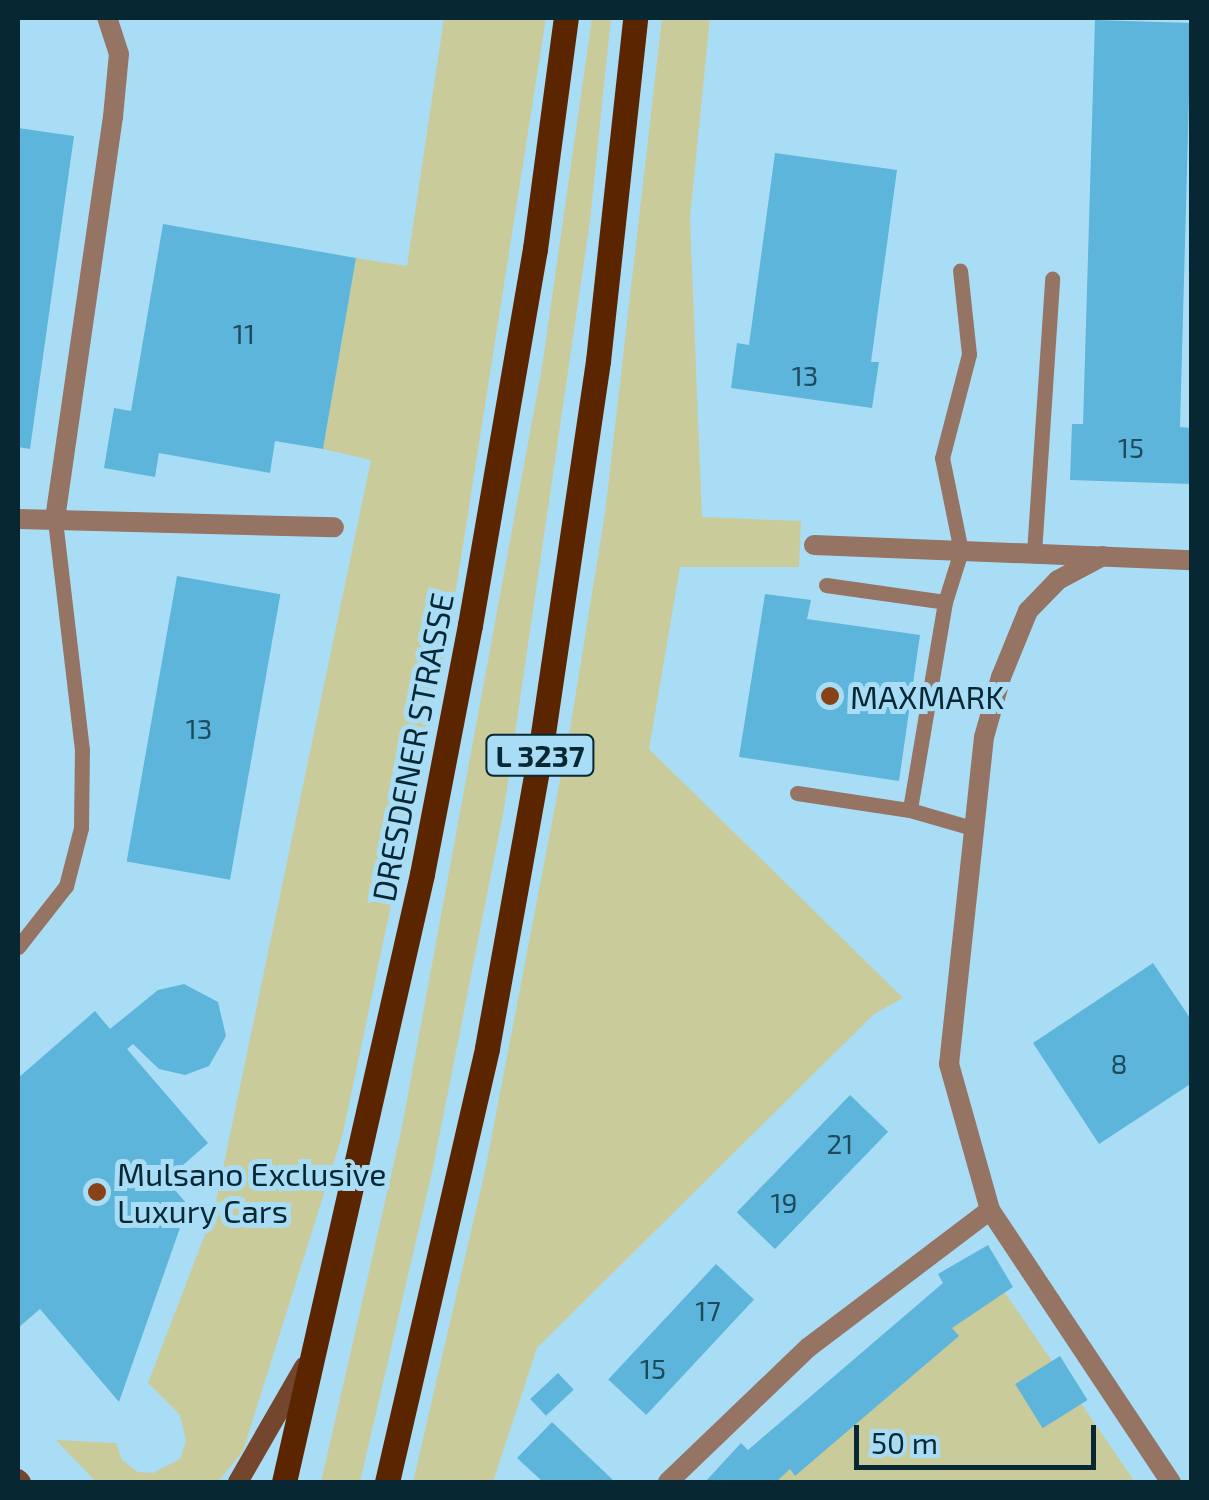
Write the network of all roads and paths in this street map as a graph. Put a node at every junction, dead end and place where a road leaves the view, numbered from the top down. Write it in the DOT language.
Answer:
graph roads {
  1 [pos="107,18"];
  2 [pos="566,18"];
  3 [pos="636,18"];
  4 [pos="960,270"];
  5 [pos="1052,279"];
  6 [pos="18,519"];
  7 [pos="55,520"];
  8 [pos="334,527"];
  9 [pos="814,545"];
  10 [pos="961,551"];
  11 [pos="1034,553"];
  12 [pos="1104,556"];
  13 [pos="1192,560"];
  14 [pos="826,585"];
  15 [pos="945,602"];
  16 [pos="797,793"];
  17 [pos="910,810"];
  18 [pos="972,828"];
  19 [pos="18,948"];
  20 [pos="990,1210"];
  21 [pos="318,1338"];
  22 [pos="238,1482"];
  23 [pos="284,1482"];
  24 [pos="387,1482"];
  25 [pos="668,1482"];
  26 [pos="1171,1482"];
  1 -- 7 [label="street"];
  2 -- 21 [label="main road, DRESDENER STRASSE / L 3237"];
  3 -- 24 [label="main road, L 3237"];
  4 -- 10 [label="lane"];
  5 -- 11 [label="lane"];
  6 -- 7 [label="street"];
  7 -- 8 [label="street"];
  7 -- 19 [label="lane"];
  9 -- 10 [label="street"];
  10 -- 11 [label="street"];
  10 -- 15 [label="lane"];
  11 -- 12 [label="street"];
  12 -- 13 [label="street"];
  12 -- 18 [label="street"];
  14 -- 15 [label="lane"];
  15 -- 17 [label="lane"];
  16 -- 17 [label="lane"];
  17 -- 18 [label="lane"];
  18 -- 20 [label="street"];
  20 -- 25 [label="street"];
  20 -- 26 [label="street"];
  21 -- 22 [label="main road"];
  21 -- 23 [label="main road, DRESDENER STRASSE / L 3237"];
}
